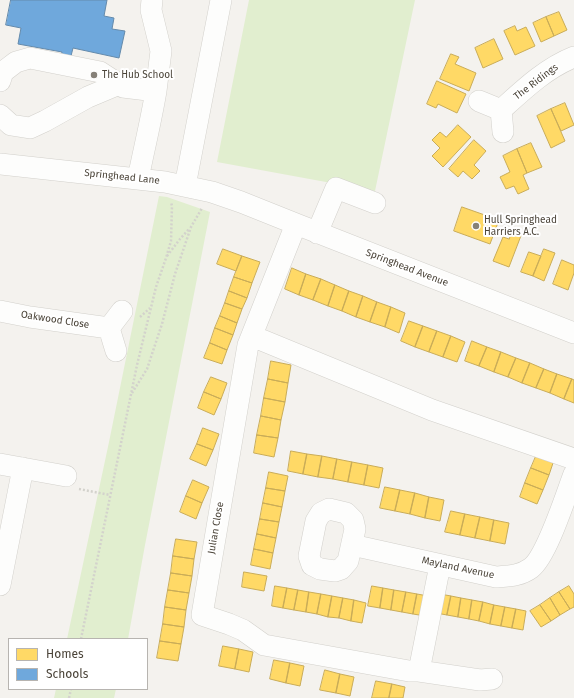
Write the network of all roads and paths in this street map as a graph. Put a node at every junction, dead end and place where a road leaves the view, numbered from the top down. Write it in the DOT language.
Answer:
graph roads {
  1 [pos="152,0"];
  2 [pos="221,0"];
  3 [pos="574,57"];
  4 [pos="0,81"];
  5 [pos="119,84"];
  6 [pos="156,92"];
  7 [pos="479,101"];
  8 [pos="501,110"];
  9 [pos="0,115"];
  10 [pos="503,132"];
  11 [pos="0,164"];
  12 [pos="138,178"];
  13 [pos="165,182"];
  14 [pos="185,186"];
  15 [pos="212,192"];
  16 [pos="241,202"];
  17 [pos="375,203"];
  18 [pos="296,224"];
  19 [pos="191,227"];
  20 [pos="317,232"];
  21 [pos="166,258"];
  22 [pos="0,311"];
  23 [pos="122,311"];
  24 [pos="109,328"];
  25 [pos="574,333"];
  26 [pos="252,336"];
  27 [pos="116,350"];
  28 [pos="131,394"];
  29 [pos="574,459"];
  30 [pos="0,464"];
  31 [pos="23,468"];
  32 [pos="574,474"];
  33 [pos="66,476"];
  34 [pos="110,495"];
  35 [pos="352,546"];
  36 [pos="440,565"];
  37 [pos="0,585"];
  38 [pos="81,638"];
  39 [pos="419,671"];
  40 [pos="492,679"];
  1 -- 6 [label="street"];
  2 -- 14 [label="street"];
  3 -- 8 [label="street, The Ridings"];
  4 -- 5 [label="street"];
  5 -- 6 [label="street"];
  5 -- 9 [label="street"];
  6 -- 12 [label="street"];
  7 -- 8 [label="street"];
  8 -- 10 [label="street"];
  11 -- 12 [label="street, Springhead Lane"];
  12 -- 13 [label="street, Springhead Lane"];
  13 -- 14 [label="street, Springhead Lane"];
  13 -- 21 [label="path"];
  14 -- 15 [label="street, Springhead Lane"];
  15 -- 16 [label="street, Springhead Lane"];
  15 -- 19 [label="path"];
  16 -- 18 [label="street, Springhead Avenue"];
  17 -- 20 [label="street"];
  18 -- 20 [label="street, Springhead Avenue"];
  18 -- 26 [label="street, Julian Close"];
  19 -- 21 [label="path"];
  19 -- 28 [label="path"];
  20 -- 25 [label="street, Springhead Avenue"];
  21 -- 28 [label="path"];
  22 -- 24 [label="street, Oakwood Close"];
  23 -- 24 [label="street"];
  24 -- 27 [label="street"];
  26 -- 29 [label="street"];
  26 -- 39 [label="street, Julian Close"];
  28 -- 34 [label="path"];
  30 -- 31 [label="street"];
  31 -- 33 [label="street"];
  31 -- 37 [label="street"];
  32 -- 36 [label="street, Mayland Avenue"];
  33 -- 34 [label="path"];
  34 -- 38 [label="path"];
  35 -- 36 [label="street, Mayland Avenue"];
  36 -- 39 [label="street"];
  39 -- 40 [label="street"];
}
